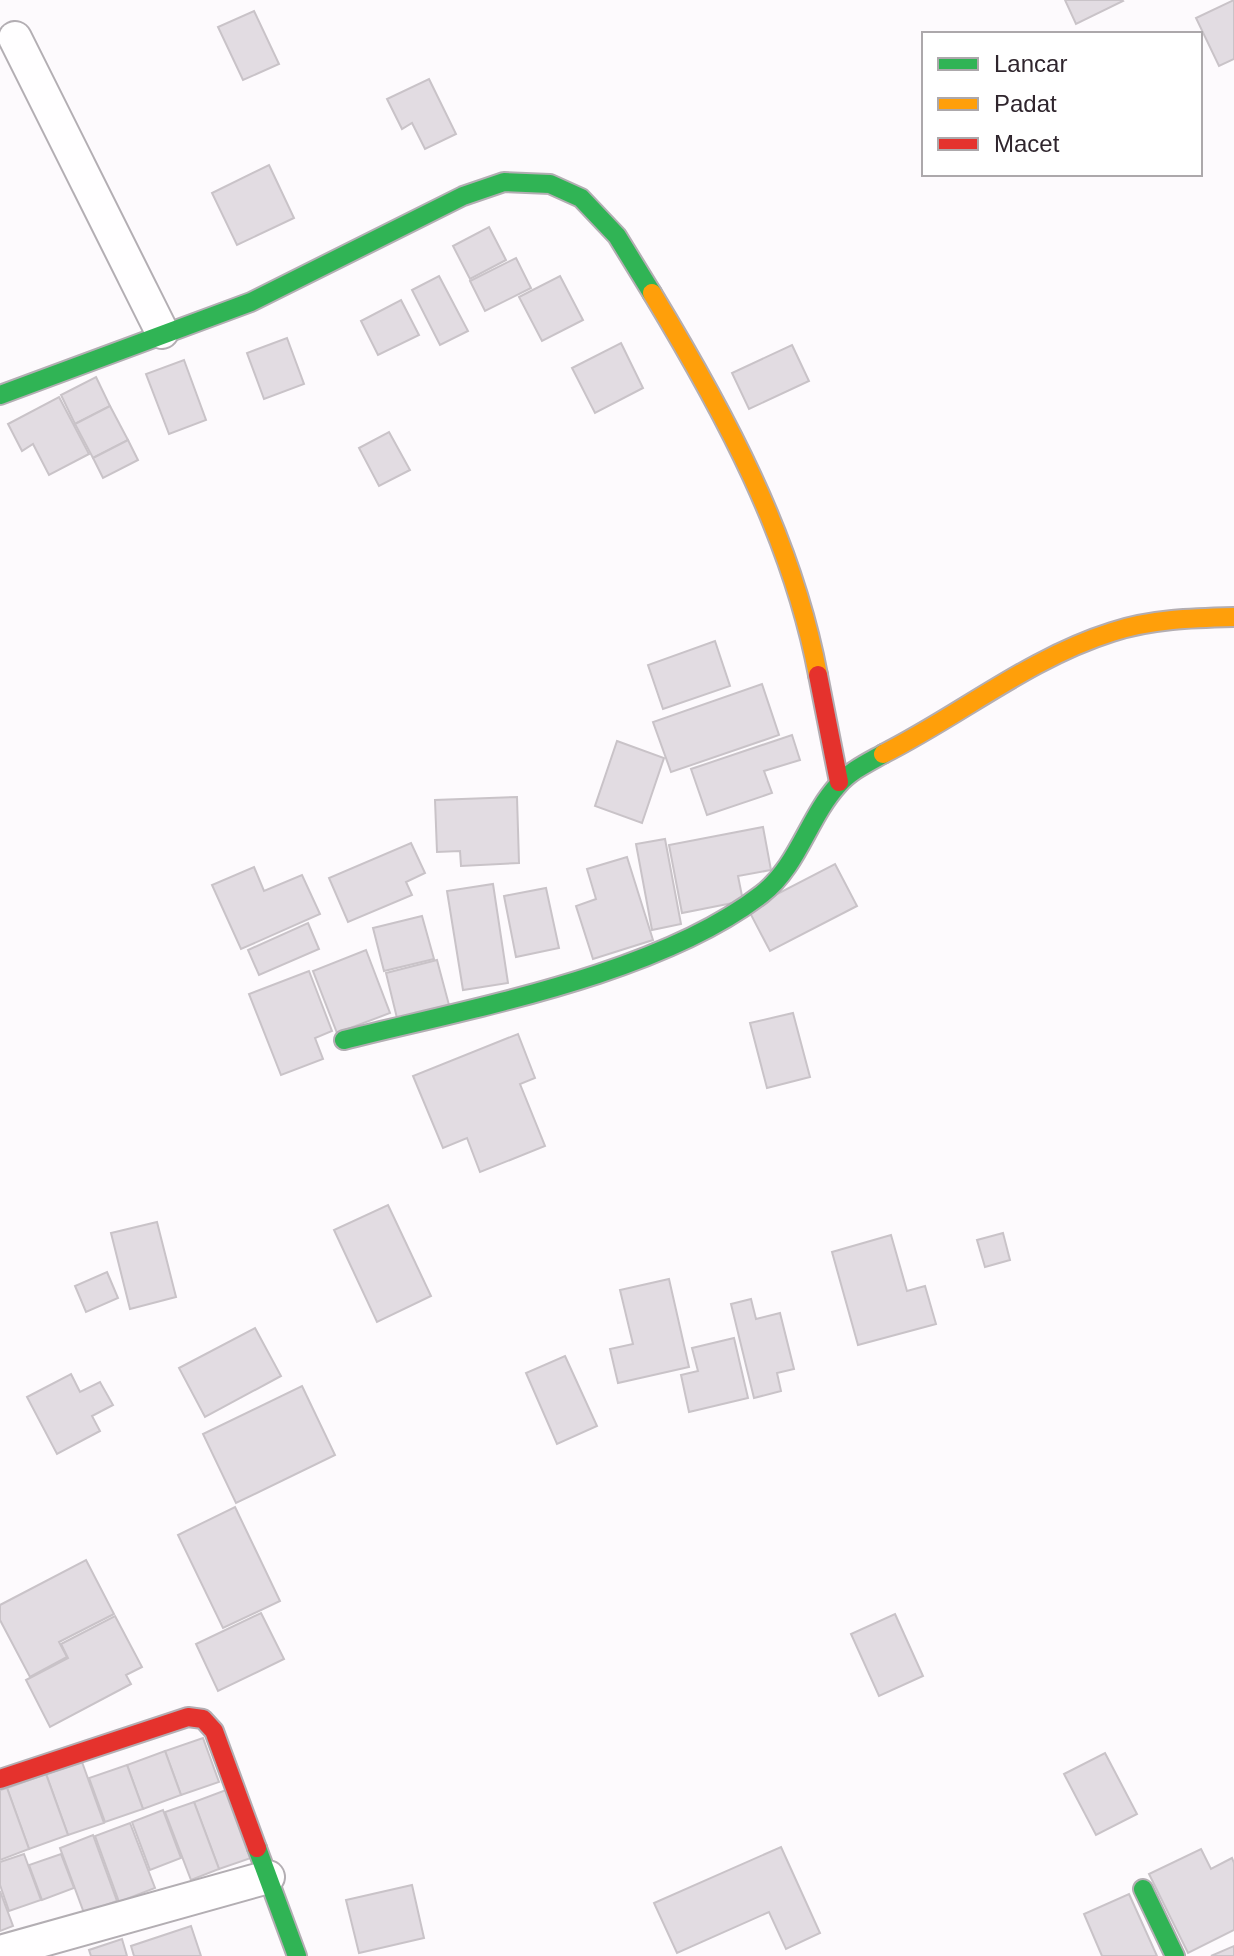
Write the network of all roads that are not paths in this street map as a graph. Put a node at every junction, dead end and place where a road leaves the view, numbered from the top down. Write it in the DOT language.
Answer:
graph roads {
  1 [pos="15,38"];
  2 [pos="162,332"];
  3 [pos="0,395"];
  4 [pos="1234,617"];
  5 [pos="839,782"];
  6 [pos="344,1040"];
  7 [pos="0,1779"];
  8 [pos="268,1877"];
  9 [pos="1143,1889"];
  10 [pos="0,1952"];
  11 [pos="297,1956"];
  12 [pos="1175,1956"];
  1 -- 2 [label="street"];
  2 -- 3 [label="street"];
  2 -- 5 [label="street"];
  4 -- 5 [label="street"];
  5 -- 6 [label="street"];
  7 -- 8 [label="street"];
  8 -- 10 [label="street"];
  8 -- 11 [label="street"];
  9 -- 12 [label="street"];
}
